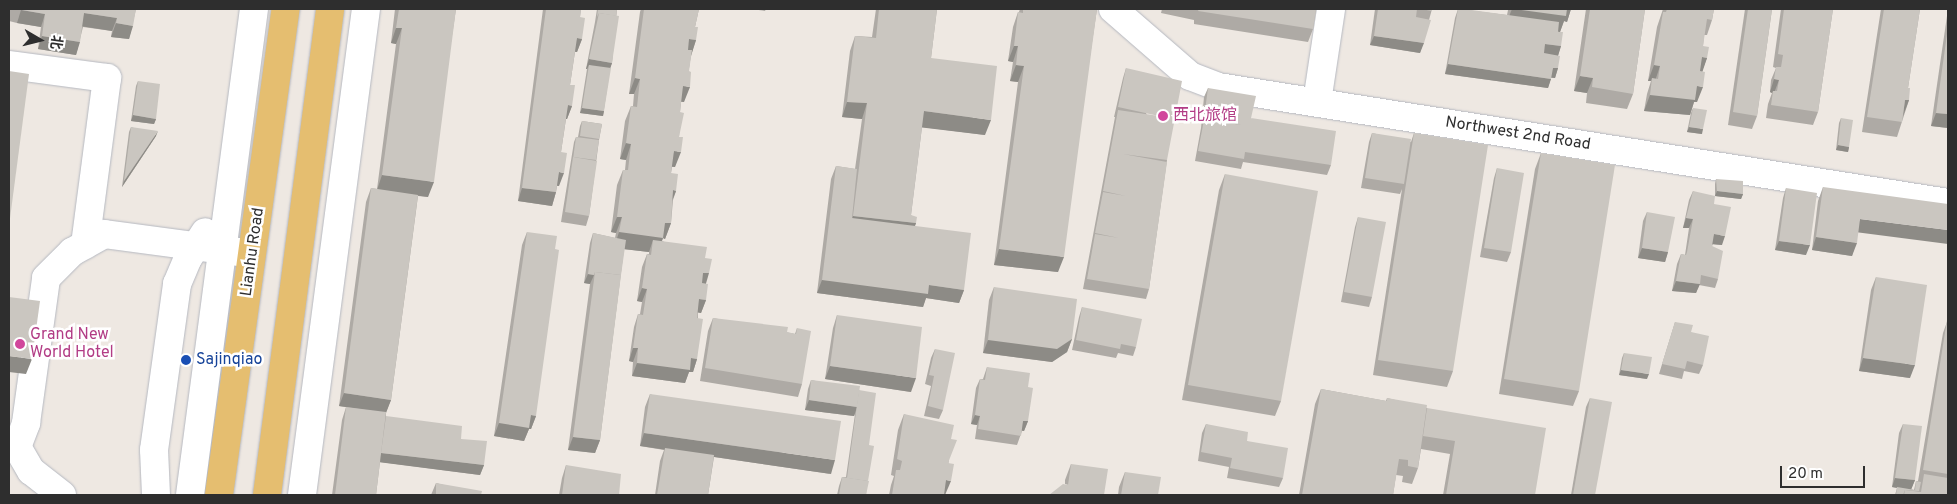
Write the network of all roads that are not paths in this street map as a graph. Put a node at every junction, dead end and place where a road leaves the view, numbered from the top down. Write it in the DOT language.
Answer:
graph roads {
  1 [pos="254,9"];
  2 [pos="286,9"];
  3 [pos="330,9"];
  4 [pos="366,9"];
  5 [pos="1113,9"];
  6 [pos="1331,9"];
  7 [pos="9,65"];
  8 [pos="1317,102"];
  9 [pos="1948,203"];
  10 [pos="84,245"];
  11 [pos="209,248"];
  12 [pos="253,253"];
  13 [pos="62,495"];
  14 [pos="156,495"];
  15 [pos="190,495"];
  16 [pos="219,495"];
  17 [pos="267,495"];
  18 [pos="302,495"];
  1 -- 11 [label="street"];
  2 -- 12 [label="main road, Lianhu Road"];
  3 -- 17 [label="main road"];
  4 -- 18 [label="street"];
  5 -- 8 [label="street, Northwest 2nd Road"];
  6 -- 8 [label="street"];
  7 -- 10 [label="street"];
  8 -- 9 [label="street, Northwest 2nd Road"];
  10 -- 11 [label="street"];
  10 -- 13 [label="street"];
  11 -- 12 [label="street"];
  11 -- 14 [label="street"];
  11 -- 15 [label="street"];
  12 -- 16 [label="main road, Lianhu Road"];
}
